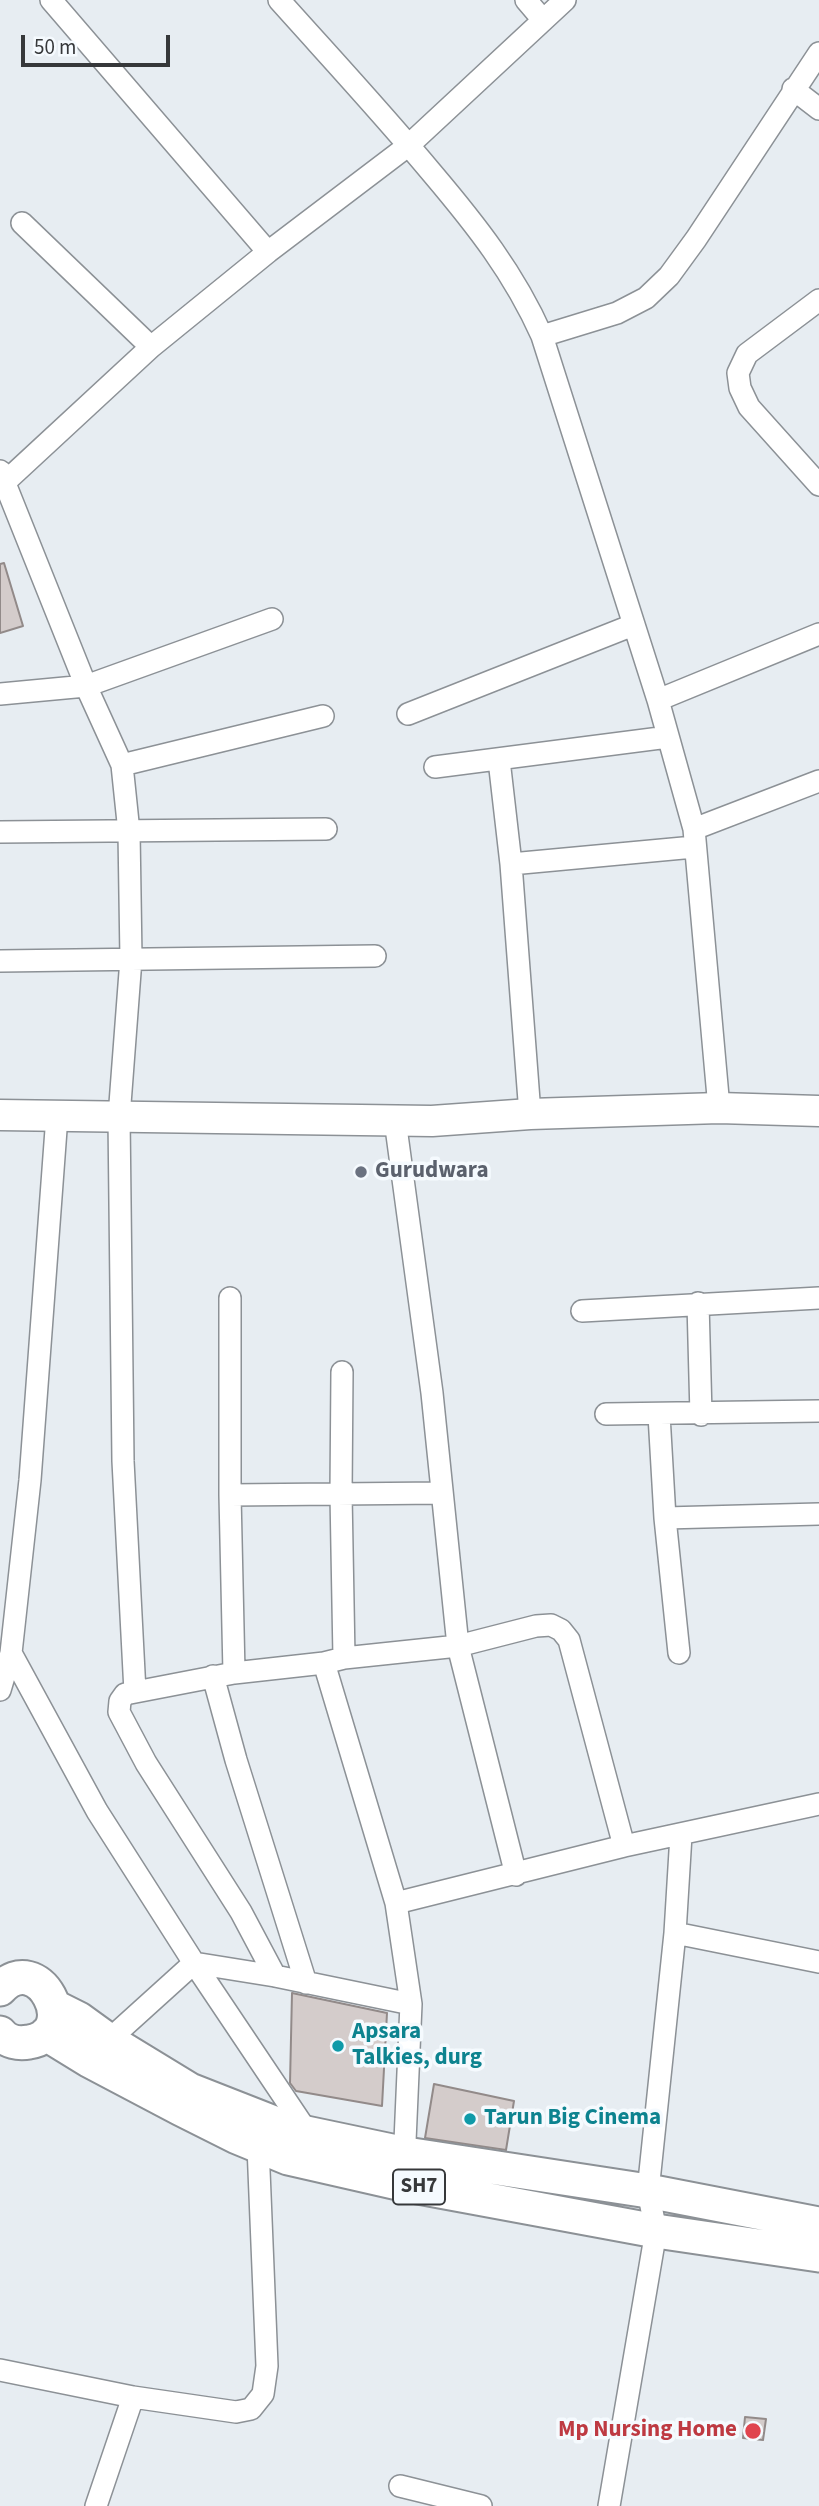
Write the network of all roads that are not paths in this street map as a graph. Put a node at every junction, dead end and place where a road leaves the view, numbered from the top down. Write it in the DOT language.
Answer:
graph roads {
  1 [pos="51,0"];
  2 [pos="279,0"];
  3 [pos="526,0"];
  4 [pos="565,0"];
  5 [pos="543,20"];
  6 [pos="819,53"];
  7 [pos="793,89"];
  8 [pos="819,109"];
  9 [pos="408,145"];
  10 [pos="22,223"];
  11 [pos="268,252"];
  12 [pos="819,300"];
  13 [pos="540,332"];
  14 [pos="151,347"];
  15 [pos="1,480"];
  16 [pos="819,485"];
  17 [pos="272,620"];
  18 [pos="634,625"];
  19 [pos="819,634"];
  20 [pos="86,686"];
  21 [pos="0,694"];
  22 [pos="658,700"];
  23 [pos="408,714"];
  24 [pos="323,716"];
  25 [pos="668,737"];
  26 [pos="499,760"];
  27 [pos="122,765"];
  28 [pos="435,767"];
  29 [pos="819,781"];
  30 [pos="326,829"];
  31 [pos="0,832"];
  32 [pos="129,832"];
  33 [pos="694,838"];
  34 [pos="511,864"];
  35 [pos="375,956"];
  36 [pos="131,959"];
  37 [pos="0,961"];
  38 [pos="719,1108"];
  39 [pos="819,1111"];
  40 [pos="530,1114"];
  41 [pos="0,1115"];
  42 [pos="57,1115"];
  43 [pos="119,1116"];
  44 [pos="395,1121"];
  45 [pos="230,1298"];
  46 [pos="819,1298"];
  47 [pos="698,1303"];
  48 [pos="582,1311"];
  49 [pos="342,1373"];
  50 [pos="819,1411"];
  51 [pos="606,1415"];
  52 [pos="659,1415"];
  53 [pos="701,1415"];
  54 [pos="442,1493"];
  55 [pos="341,1494"];
  56 [pos="230,1495"];
  57 [pos="819,1514"];
  58 [pos="665,1518"];
  59 [pos="457,1646"];
  60 [pos="11,1653"];
  61 [pos="679,1653"];
  62 [pos="334,1660"];
  63 [pos="224,1674"];
  64 [pos="0,1690"];
  65 [pos="135,1692"];
  66 [pos="819,1804"];
  67 [pos="681,1835"];
  68 [pos="624,1846"];
  69 [pos="516,1875"];
  70 [pos="396,1903"];
  71 [pos="675,1933"];
  72 [pos="819,1962"];
  73 [pos="194,1964"];
  74 [pos="6,1976"];
  75 [pos="275,1976"];
  76 [pos="306,1983"];
  77 [pos="411,2004"];
  78 [pos="50,2020"];
  79 [pos="1,2041"];
  80 [pos="99,2050"];
  81 [pos="308,2133"];
  82 [pos="258,2146"];
  83 [pos="404,2169"];
  84 [pos="648,2191"];
  85 [pos="819,2224"];
  86 [pos="656,2231"];
  87 [pos="819,2255"];
  88 [pos="0,2370"];
  89 [pos="133,2397"];
  90 [pos="400,2486"];
  91 [pos="96,2506"];
  92 [pos="480,2506"];
  93 [pos="610,2506"];
  1 -- 11 [label="street"];
  2 -- 9 [label="street"];
  3 -- 5 [label="street"];
  4 -- 5 [label="street"];
  5 -- 9 [label="street"];
  6 -- 7 [label="street"];
  7 -- 8 [label="street"];
  7 -- 13 [label="street"];
  9 -- 11 [label="street"];
  9 -- 13 [label="street"];
  10 -- 14 [label="street"];
  11 -- 14 [label="street"];
  12 -- 16 [label="street"];
  13 -- 18 [label="street"];
  14 -- 15 [label="street"];
  15 -- 20 [label="street"];
  17 -- 20 [label="street"];
  18 -- 22 [label="street"];
  18 -- 23 [label="street"];
  19 -- 22 [label="street"];
  20 -- 21 [label="street"];
  20 -- 27 [label="street"];
  22 -- 25 [label="street"];
  24 -- 27 [label="street"];
  25 -- 26 [label="street"];
  25 -- 33 [label="street"];
  26 -- 28 [label="street"];
  26 -- 34 [label="street"];
  27 -- 32 [label="street"];
  29 -- 33 [label="street"];
  30 -- 32 [label="street"];
  31 -- 32 [label="street"];
  32 -- 36 [label="street"];
  33 -- 34 [label="street"];
  33 -- 38 [label="street"];
  34 -- 40 [label="street"];
  35 -- 36 [label="street"];
  36 -- 37 [label="street"];
  36 -- 43 [label="street"];
  38 -- 39 [label="street"];
  38 -- 40 [label="street"];
  40 -- 44 [label="street"];
  41 -- 42 [label="street"];
  42 -- 43 [label="street"];
  42 -- 60 [label="street"];
  43 -- 44 [label="street"];
  43 -- 65 [label="street"];
  44 -- 54 [label="street"];
  45 -- 56 [label="street"];
  46 -- 47 [label="street"];
  47 -- 48 [label="street"];
  47 -- 53 [label="street"];
  49 -- 55 [label="street"];
  50 -- 53 [label="street"];
  51 -- 52 [label="street"];
  52 -- 53 [label="street"];
  52 -- 58 [label="street"];
  54 -- 55 [label="street"];
  54 -- 59 [label="street"];
  55 -- 56 [label="street"];
  55 -- 62 [label="street"];
  56 -- 63 [label="street"];
  57 -- 58 [label="street"];
  58 -- 61 [label="street"];
  59 -- 62 [label="street"];
  59 -- 68 [label="street"];
  59 -- 69 [label="street"];
  60 -- 64 [label="street"];
  60 -- 73 [label="street"];
  62 -- 63 [label="street"];
  62 -- 70 [label="street"];
  63 -- 65 [label="street"];
  63 -- 76 [label="street"];
  65 -- 75 [label="street"];
  66 -- 67 [label="street"];
  67 -- 68 [label="street"];
  67 -- 71 [label="street"];
  68 -- 69 [label="street"];
  69 -- 70 [label="street"];
  70 -- 77 [label="street"];
  71 -- 72 [label="street"];
  71 -- 84 [label="street"];
  73 -- 75 [label="street"];
  73 -- 80 [label="street"];
  73 -- 81 [label="street"];
  74 -- 78 [label="main road, SH7"];
  75 -- 76 [label="street"];
  76 -- 77 [label="street"];
  77 -- 83 [label="street"];
  78 -- 79 [label="main road"];
  78 -- 80 [label="main road, SH7"];
  80 -- 81 [label="main road, SH7"];
  80 -- 82 [label="main road, SH7"];
  81 -- 83 [label="main road, SH7"];
  82 -- 83 [label="main road, SH7"];
  82 -- 89 [label="street"];
  83 -- 84 [label="main road, SH7"];
  83 -- 86 [label="main road, SH7"];
  84 -- 85 [label="main road, SH7"];
  84 -- 86 [label="street"];
  86 -- 87 [label="main road, SH7"];
  86 -- 93 [label="street"];
  88 -- 89 [label="street"];
  89 -- 91 [label="street"];
  90 -- 92 [label="street"];
}
